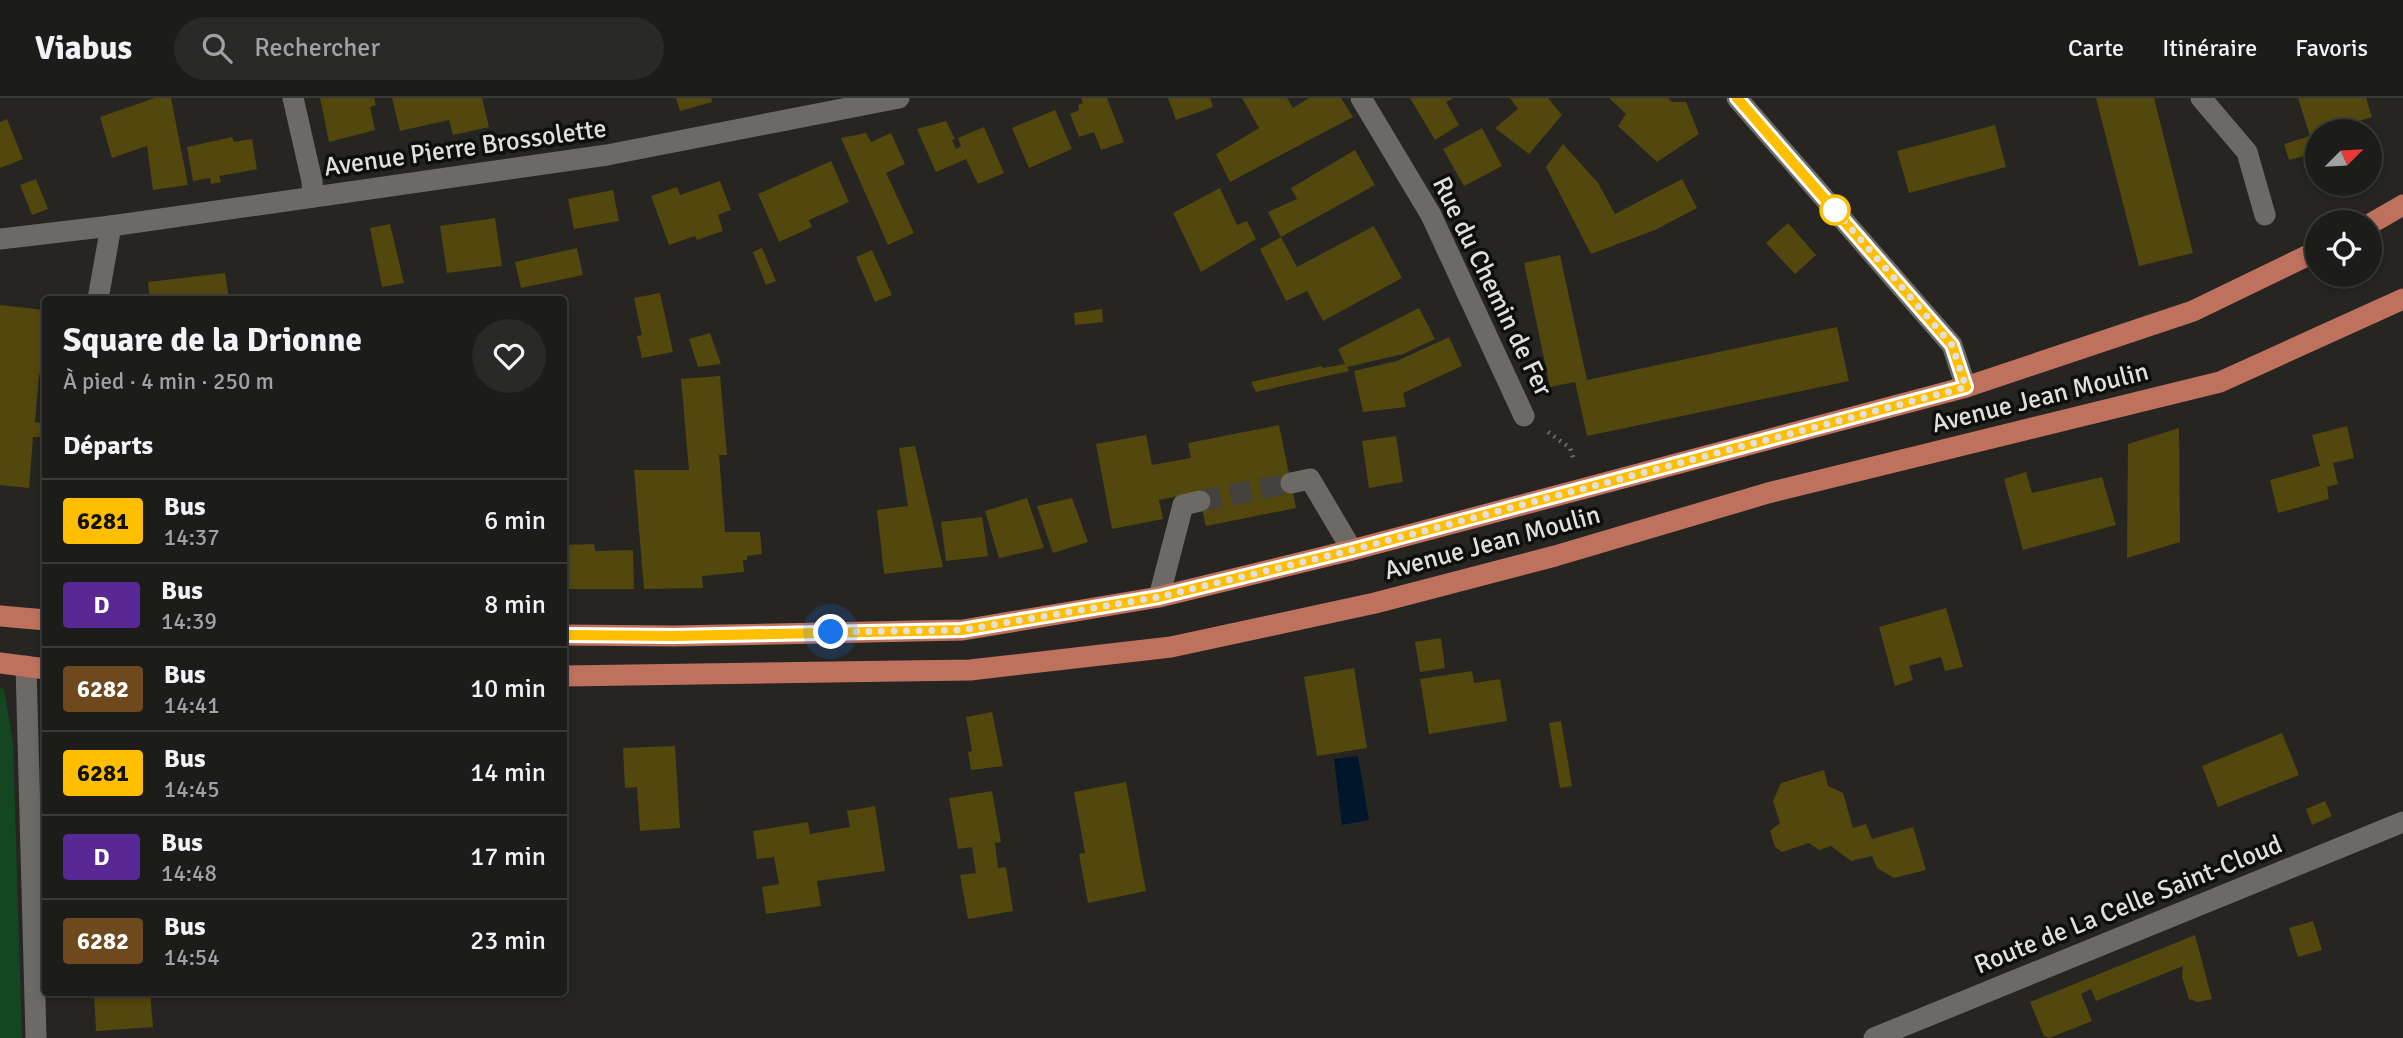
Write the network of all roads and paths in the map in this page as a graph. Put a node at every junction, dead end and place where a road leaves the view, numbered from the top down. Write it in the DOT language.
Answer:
graph roads {
  1 [pos="293,98"];
  2 [pos="899,98"];
  3 [pos="1361,98"];
  4 [pos="1737,98"];
  5 [pos="2201,98"];
  6 [pos="313,197"];
  7 [pos="2403,205"];
  8 [pos="2265,215"];
  9 [pos="2382,217"];
  10 [pos="111,226"];
  11 [pos="0,239"];
  12 [pos="2305,257"];
  13 [pos="99,296"];
  14 [pos="2403,299"];
  15 [pos="1966,387"];
  16 [pos="1524,416"];
  17 [pos="1291,483"];
  18 [pos="1584,488"];
  19 [pos="1200,501"];
  20 [pos="1352,550"];
  21 [pos="1159,597"];
  22 [pos="0,616"];
  23 [pos="42,620"];
  24 [pos="567,635"];
  25 [pos="0,663"];
  26 [pos="36,668"];
  27 [pos="567,676"];
  28 [pos="2403,822"];
  29 [pos="36,1038"];
  30 [pos="1874,1038"];
  1 -- 6 [label="street"];
  2 -- 6 [label="street, Avenue Pierre Brossolette"];
  3 -- 16 [label="street, Rue du Chemin de Fer"];
  4 -- 15 [label="street"];
  5 -- 8 [label="street"];
  6 -- 10 [label="street, Avenue Pierre Brossolette"];
  7 -- 9 [label="main road"];
  10 -- 11 [label="street, Avenue Pierre Brossolette"];
  10 -- 13 [label="street"];
  12 -- 15 [label="main road, Avenue Jean Moulin"];
  14 -- 27 [label="main road, Avenue Jean Moulin"];
  15 -- 18 [label="main road, Avenue Jean Moulin"];
  16 -- 18 [label="path, Rue du Chemin de Fer"];
  17 -- 20 [label="street"];
  18 -- 20 [label="main road, Avenue Jean Moulin"];
  19 -- 21 [label="street"];
  20 -- 21 [label="main road, Avenue Jean Moulin"];
  21 -- 24 [label="main road, Avenue Jean Moulin"];
  22 -- 23 [label="main road"];
  25 -- 26 [label="main road"];
  26 -- 29 [label="street"];
  28 -- 30 [label="street, Route de La Celle Saint-Cloud"];
}
